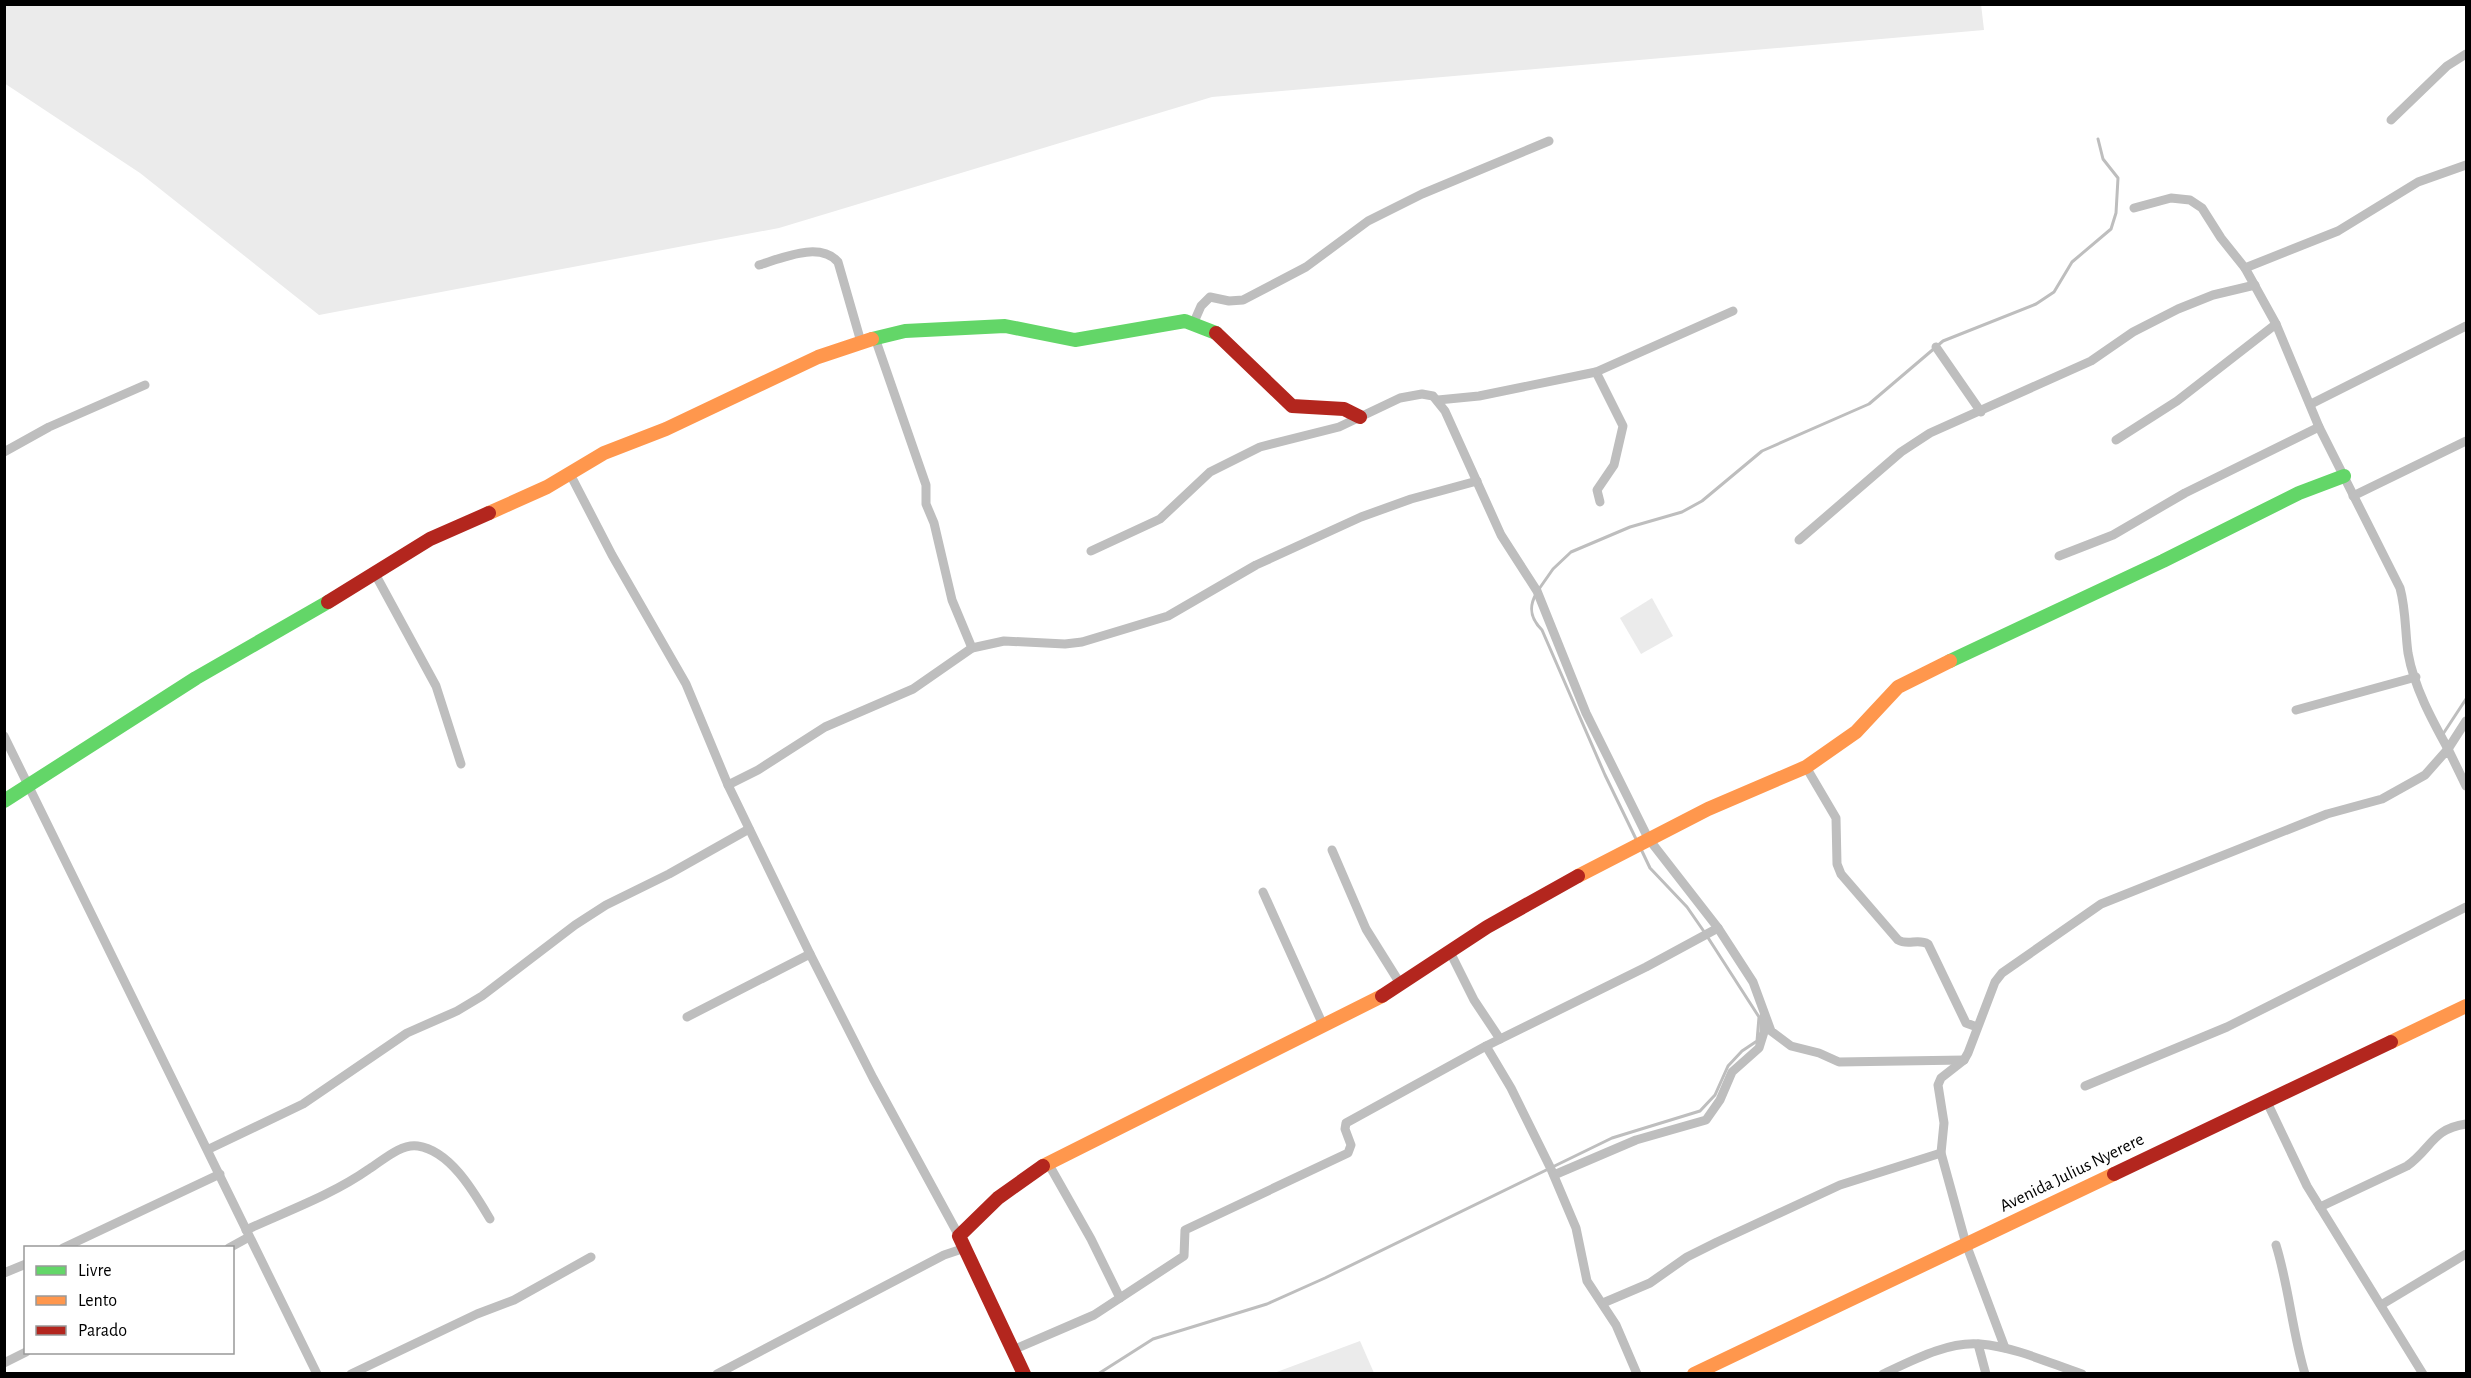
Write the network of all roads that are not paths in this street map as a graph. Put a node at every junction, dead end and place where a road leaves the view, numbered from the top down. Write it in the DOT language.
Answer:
graph roads {
  1 [pos="2466,54"];
  2 [pos="2391,120"];
  3 [pos="1550,141"];
  4 [pos="2466,165"];
  5 [pos="2134,208"];
  6 [pos="759,265"];
  7 [pos="2245,268"];
  8 [pos="2255,285"];
  9 [pos="1733,311"];
  10 [pos="1194,322"];
  11 [pos="2276,324"];
  12 [pos="2466,326"];
  13 [pos="868,340"];
  14 [pos="1936,347"];
  15 [pos="1596,372"];
  16 [pos="145,385"];
  17 [pos="1438,400"];
  18 [pos="2311,404"];
  19 [pos="1981,412"];
  20 [pos="1360,417"];
  21 [pos="2319,427"];
  22 [pos="2116,440"];
  23 [pos="2466,441"];
  24 [pos="4,452"];
  25 [pos="570,474"];
  26 [pos="2344,477"];
  27 [pos="1477,481"];
  28 [pos="2353,496"];
  29 [pos="1600,502"];
  30 [pos="1799,540"];
  31 [pos="1091,551"];
  32 [pos="2059,556"];
  33 [pos="374,572"];
  34 [pos="972,648"];
  35 [pos="2416,676"];
  36 [pos="2296,710"];
  37 [pos="2466,720"];
  38 [pos="4,736"];
  39 [pos="2448,749"];
  40 [pos="461,764"];
  41 [pos="1806,767"];
  42 [pos="29,785"];
  43 [pos="728,785"];
  44 [pos="2466,786"];
  45 [pos="4,801"];
  46 [pos="749,829"];
  47 [pos="1648,838"];
  48 [pos="1332,850"];
  49 [pos="1263,892"];
  50 [pos="2466,907"];
  51 [pos="1718,928"];
  52 [pos="1450,952"];
  53 [pos="810,954"];
  54 [pos="1401,985"];
  55 [pos="1764,1005"];
  56 [pos="2466,1006"];
  57 [pos="687,1017"];
  58 [pos="1323,1026"];
  59 [pos="1977,1027"];
  60 [pos="1500,1039"];
  61 [pos="1486,1046"];
  62 [pos="1964,1060"];
  63 [pos="2085,1086"];
  64 [pos="2266,1100"];
  65 [pos="2466,1124"];
  66 [pos="209,1149"];
  67 [pos="1941,1153"];
  68 [pos="1048,1163"];
  69 [pos="219,1174"];
  70 [pos="1554,1175"];
  71 [pos="2320,1207"];
  72 [pos="490,1219"];
  73 [pos="248,1234"];
  74 [pos="962,1242"];
  75 [pos="1966,1244"];
  76 [pos="2276,1245"];
  77 [pos="67,1246"];
  78 [pos="232,1246"];
  79 [pos="2466,1254"];
  80 [pos="591,1257"];
  81 [pos="24,1265"];
  82 [pos="4,1273"];
  83 [pos="1120,1298"];
  84 [pos="1603,1303"];
  85 [pos="2381,1305"];
  86 [pos="1978,1344"];
  87 [pos="2005,1348"];
  88 [pos="1013,1350"];
  89 [pos="24,1353"];
  90 [pos="4,1363"];
  91 [pos="317,1374"];
  92 [pos="351,1374"];
  93 [pos="717,1374"];
  94 [pos="1024,1374"];
  95 [pos="1637,1374"];
  96 [pos="1694,1374"];
  97 [pos="1883,1374"];
  98 [pos="1986,1374"];
  99 [pos="2082,1374"];
  100 [pos="2305,1374"];
  101 [pos="2422,1374"];
  1 -- 2 [label="street"];
  3 -- 10 [label="street"];
  4 -- 7 [label="street"];
  5 -- 7 [label="street"];
  6 -- 13 [label="street"];
  7 -- 8 [label="street"];
  8 -- 11 [label="street"];
  8 -- 19 [label="street"];
  9 -- 15 [label="street"];
  10 -- 13 [label="street"];
  10 -- 20 [label="street"];
  11 -- 18 [label="street"];
  11 -- 22 [label="street"];
  12 -- 18 [label="street"];
  13 -- 25 [label="street"];
  13 -- 34 [label="street"];
  14 -- 19 [label="street"];
  15 -- 17 [label="street"];
  15 -- 29 [label="street"];
  16 -- 24 [label="street"];
  17 -- 20 [label="street"];
  17 -- 27 [label="street"];
  18 -- 21 [label="street"];
  19 -- 30 [label="street"];
  20 -- 31 [label="street"];
  21 -- 26 [label="street"];
  21 -- 32 [label="street"];
  23 -- 28 [label="street"];
  25 -- 33 [label="street"];
  25 -- 43 [label="street"];
  26 -- 28 [label="street"];
  26 -- 41 [label="street"];
  27 -- 34 [label="street"];
  27 -- 47 [label="street"];
  28 -- 35 [label="street"];
  33 -- 40 [label="street"];
  33 -- 42 [label="street"];
  34 -- 43 [label="street"];
  35 -- 36 [label="street"];
  35 -- 39 [label="street"];
  37 -- 39 [label="street"];
  38 -- 42 [label="street"];
  39 -- 44 [label="street"];
  39 -- 59 [label="street"];
  41 -- 47 [label="street"];
  41 -- 59 [label="street"];
  42 -- 45 [label="street"];
  42 -- 66 [label="street"];
  43 -- 46 [label="street"];
  46 -- 53 [label="street"];
  46 -- 66 [label="street"];
  47 -- 51 [label="street"];
  47 -- 52 [label="street"];
  48 -- 54 [label="street"];
  49 -- 58 [label="street"];
  50 -- 63 [label="street"];
  51 -- 55 [label="street"];
  51 -- 60 [label="street"];
  52 -- 54 [label="street"];
  52 -- 60 [label="street"];
  53 -- 57 [label="street"];
  53 -- 74 [label="street"];
  54 -- 58 [label="street"];
  55 -- 62 [label="street"];
  55 -- 70 [label="street"];
  56 -- 64 [label="street, Avenida Julius Nyerere"];
  58 -- 68 [label="street"];
  59 -- 62 [label="street"];
  60 -- 61 [label="street"];
  61 -- 70 [label="street"];
  61 -- 83 [label="street"];
  62 -- 67 [label="street"];
  64 -- 71 [label="street"];
  64 -- 75 [label="street, Avenida Julius Nyerere"];
  65 -- 71 [label="street"];
  66 -- 69 [label="street"];
  67 -- 75 [label="street"];
  67 -- 84 [label="street"];
  68 -- 74 [label="street"];
  68 -- 83 [label="street"];
  69 -- 73 [label="street"];
  69 -- 77 [label="street"];
  70 -- 84 [label="street"];
  71 -- 85 [label="street"];
  72 -- 73 [label="street"];
  73 -- 78 [label="street"];
  73 -- 91 [label="street"];
  74 -- 88 [label="street"];
  74 -- 93 [label="street"];
  75 -- 87 [label="street"];
  75 -- 96 [label="street, Avenida Julius Nyerere"];
  76 -- 100 [label="street"];
  79 -- 85 [label="street"];
  80 -- 92 [label="street"];
  81 -- 82 [label="street"];
  83 -- 88 [label="street"];
  84 -- 95 [label="street"];
  85 -- 101 [label="street"];
  86 -- 87 [label="street"];
  86 -- 97 [label="street"];
  86 -- 98 [label="street"];
  87 -- 99 [label="street"];
  88 -- 94 [label="street"];
  89 -- 90 [label="street"];
}
